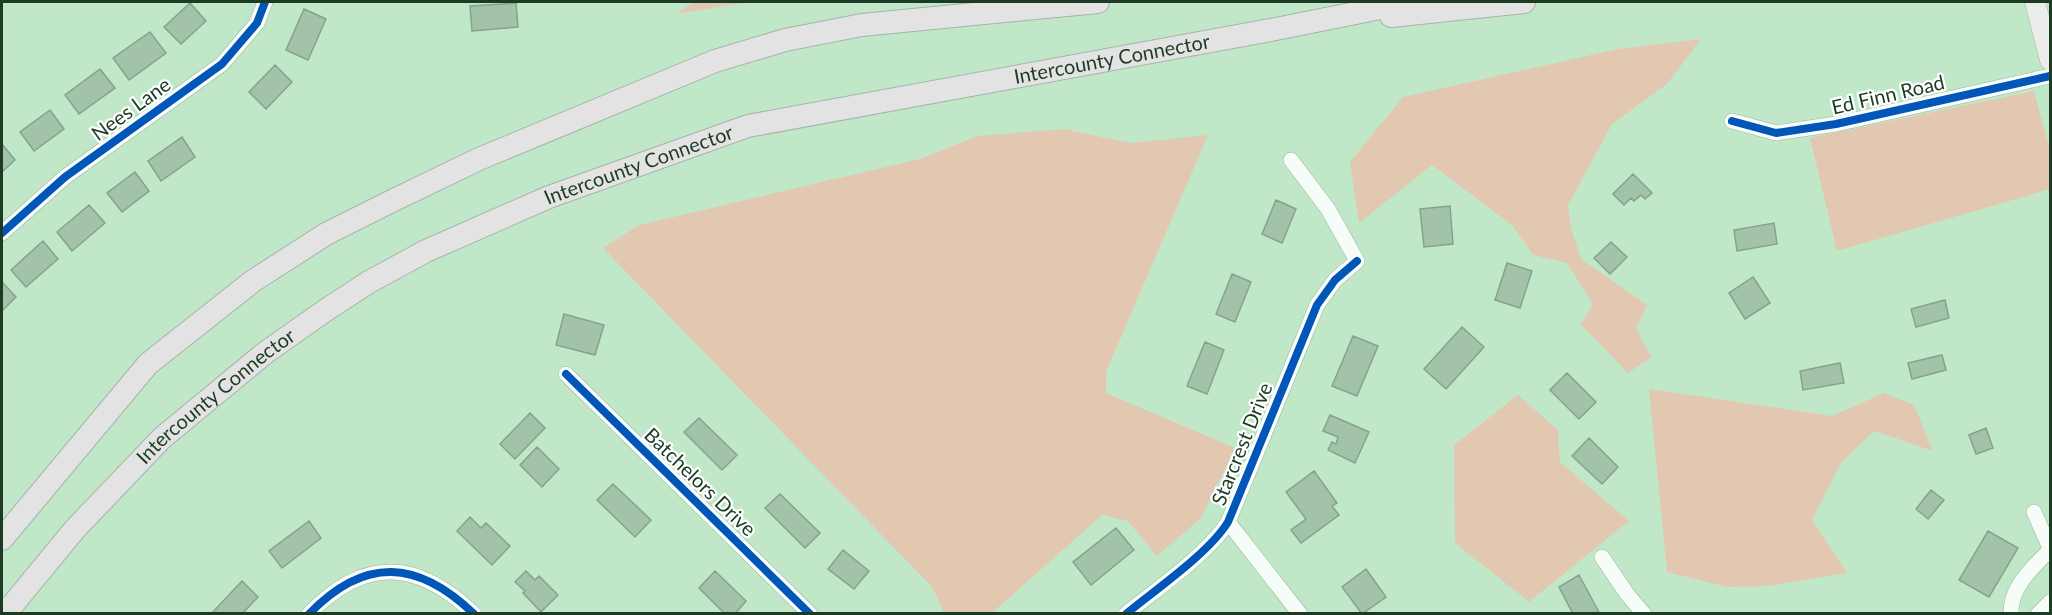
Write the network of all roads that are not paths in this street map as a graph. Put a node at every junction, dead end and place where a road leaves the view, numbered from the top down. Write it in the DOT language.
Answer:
graph roads {
  1 [pos="265,2"];
  2 [pos="968,2"];
  3 [pos="1098,2"];
  4 [pos="1410,2"];
  5 [pos="1524,2"];
  6 [pos="2035,2"];
  7 [pos="862,25"];
  8 [pos="1276,29"];
  9 [pos="2050,60"];
  10 [pos="2050,76"];
  11 [pos="1732,121"];
  12 [pos="1291,160"];
  13 [pos="2,233"];
  14 [pos="566,374"];
  15 [pos="2034,512"];
  16 [pos="1228,522"];
  17 [pos="2,539"];
  18 [pos="2050,549"];
  19 [pos="1602,557"];
  20 [pos="2050,602"];
  21 [pos="5,614"];
  22 [pos="309,614"];
  23 [pos="474,614"];
  24 [pos="810,614"];
  25 [pos="1125,614"];
  26 [pos="1300,614"];
  27 [pos="1644,614"];
  28 [pos="2011,614"];
  29 [pos="2038,614"];
  1 -- 13 [label="street, Nees Lane"];
  2 -- 7 [label="highway"];
  3 -- 7 [label="highway"];
  4 -- 8 [label="highway, Intercounty Connector"];
  5 -- 8 [label="highway"];
  6 -- 9 [label="main road"];
  7 -- 17 [label="highway"];
  8 -- 21 [label="highway, Intercounty Connector"];
  10 -- 11 [label="street, Ed Finn Road"];
  12 -- 16 [label="street, Starcrest Drive"];
  14 -- 24 [label="street, Batchelors Drive"];
  15 -- 18 [label="street"];
  16 -- 25 [label="street, Starcrest Drive"];
  16 -- 26 [label="street"];
  18 -- 28 [label="street"];
  19 -- 27 [label="street"];
  20 -- 29 [label="street"];
  22 -- 23 [label="street"];
}
